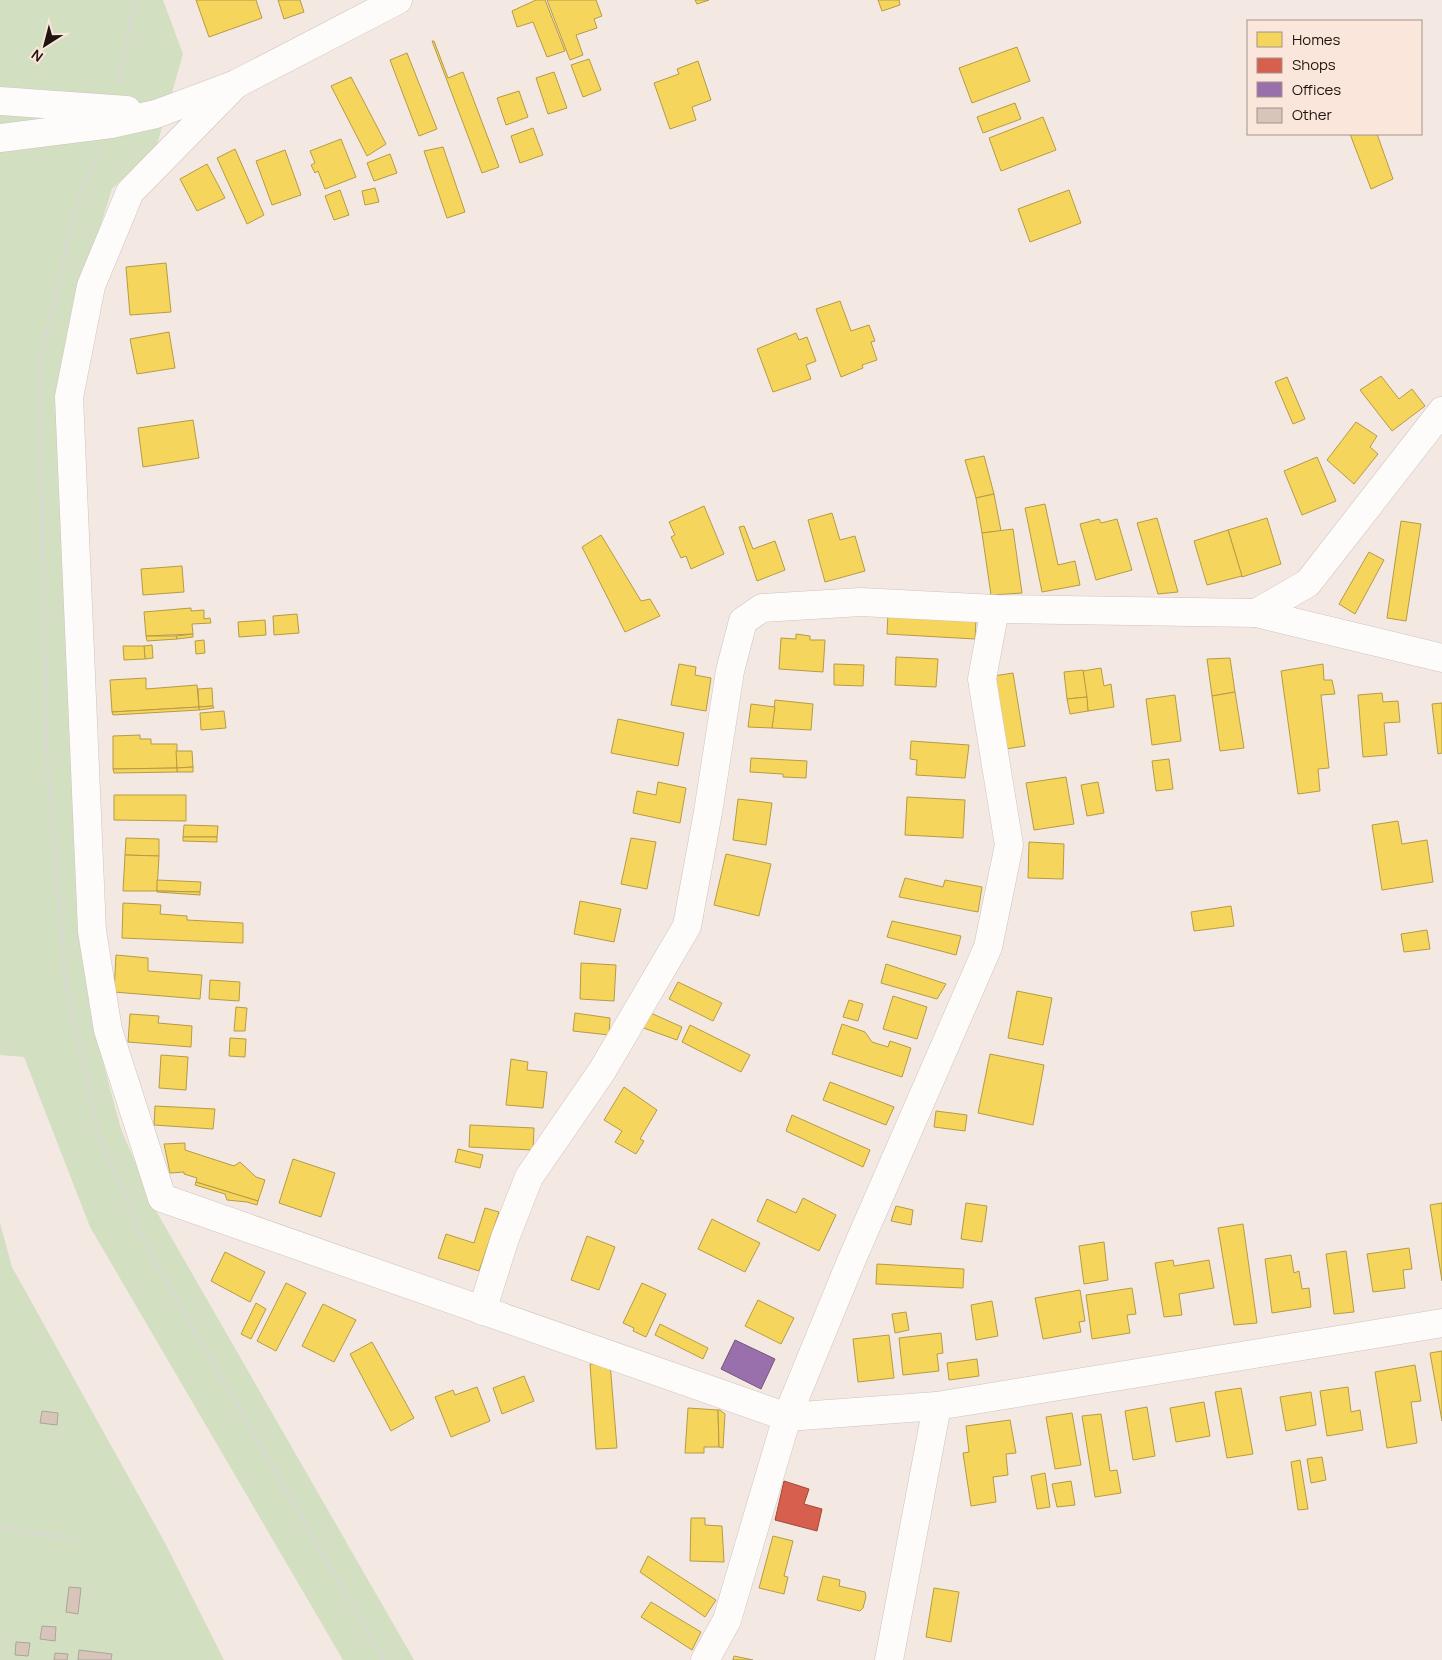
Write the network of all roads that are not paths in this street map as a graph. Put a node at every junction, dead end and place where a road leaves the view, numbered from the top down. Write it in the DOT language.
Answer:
graph roads {
  1 [pos="398,0"];
  2 [pos="236,84"];
  3 [pos="0,101"];
  4 [pos="113,116"];
  5 [pos="0,138"];
  6 [pos="1442,411"];
  7 [pos="995,609"];
  8 [pos="1256,613"];
  9 [pos="1442,658"];
  10 [pos="482,1310"];
  11 [pos="1442,1323"];
  12 [pos="938,1406"];
  13 [pos="787,1417"];
  14 [pos="705,1660"];
  15 [pos="889,1660"];
  1 -- 2 [label="street"];
  2 -- 4 [label="street"];
  2 -- 10 [label="street"];
  3 -- 4 [label="street"];
  4 -- 5 [label="street"];
  6 -- 8 [label="street"];
  7 -- 8 [label="street"];
  7 -- 10 [label="street"];
  7 -- 13 [label="street"];
  8 -- 9 [label="street"];
  10 -- 13 [label="street"];
  11 -- 12 [label="street"];
  12 -- 13 [label="street"];
  12 -- 15 [label="street"];
  13 -- 14 [label="street"];
}
